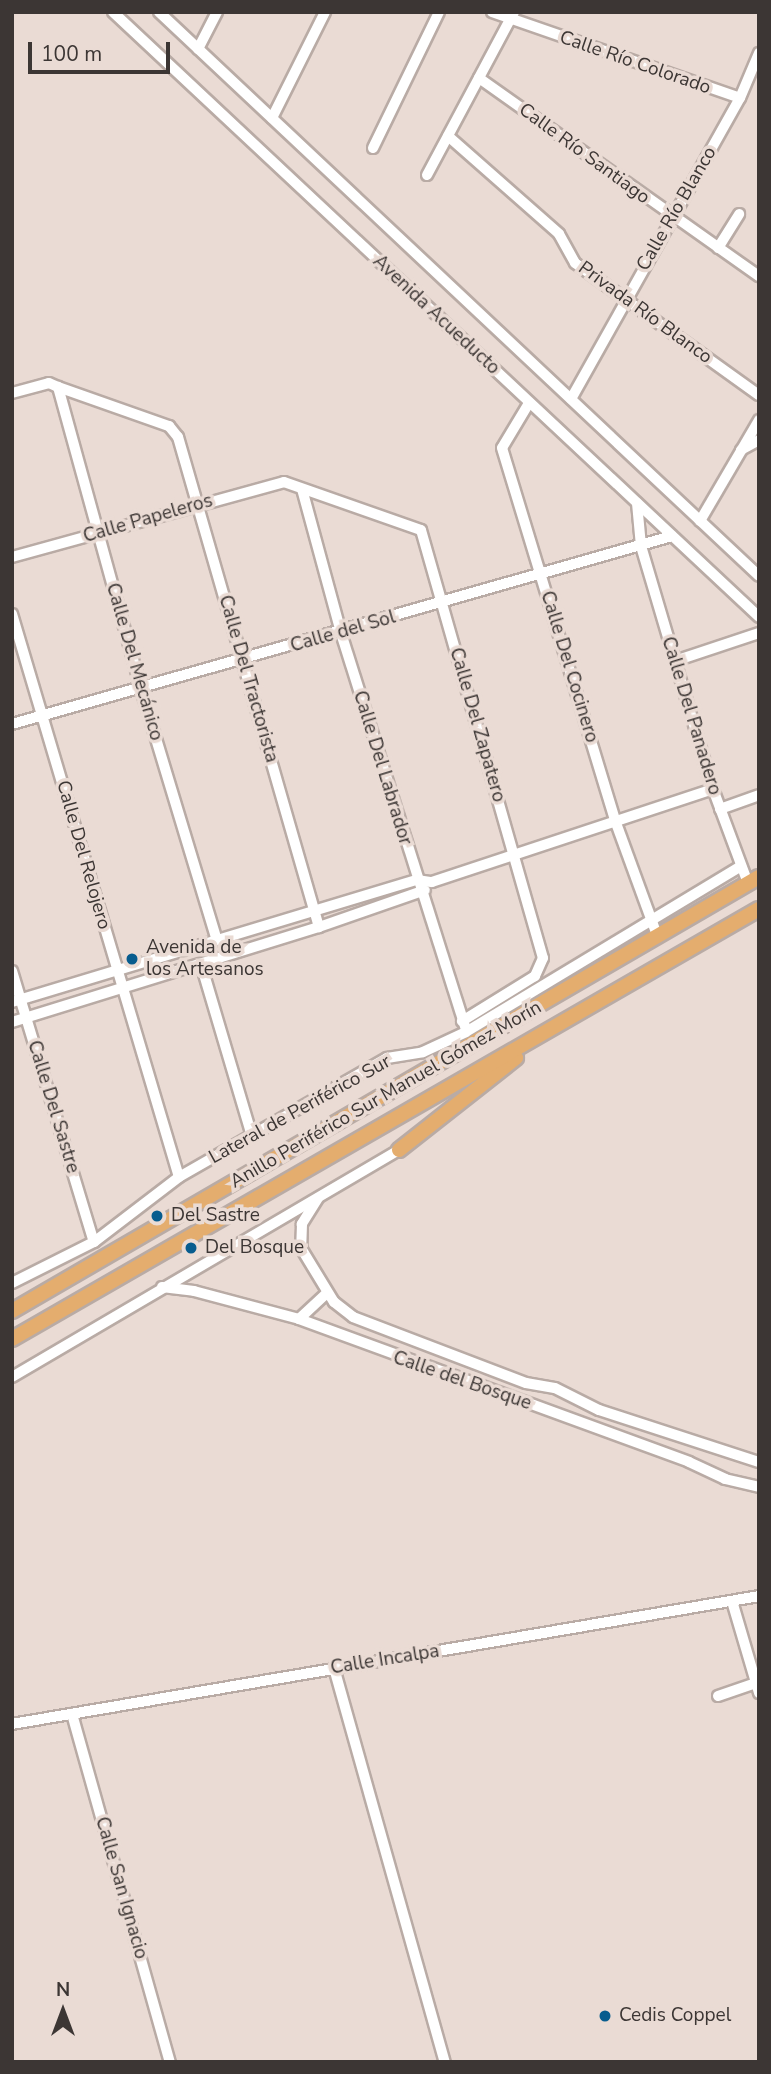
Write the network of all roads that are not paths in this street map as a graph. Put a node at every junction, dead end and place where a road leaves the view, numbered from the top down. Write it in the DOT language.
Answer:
graph roads {
  1 [pos="113,12"];
  2 [pos="159,12"];
  3 [pos="216,12"];
  4 [pos="325,12"];
  5 [pos="439,12"];
  6 [pos="492,12"];
  7 [pos="512,16"];
  8 [pos="198,49"];
  9 [pos="759,53"];
  10 [pos="479,78"];
  11 [pos="740,97"];
  12 [pos="272,118"];
  13 [pos="448,136"];
  14 [pos="373,148"];
  15 [pos="427,175"];
  16 [pos="739,214"];
  17 [pos="673,217"];
  18 [pos="718,248"];
  19 [pos="758,275"];
  20 [pos="624,300"];
  21 [pos="56,386"];
  22 [pos="12,393"];
  23 [pos="759,396"];
  24 [pos="571,399"];
  25 [pos="529,403"];
  26 [pos="759,420"];
  27 [pos="759,440"];
  28 [pos="741,450"];
  29 [pos="284,482"];
  30 [pos="302,489"];
  31 [pos="636,503"];
  32 [pos="198,506"];
  33 [pos="700,521"];
  34 [pos="97,534"];
  35 [pos="672,536"];
  36 [pos="641,546"];
  37 [pos="12,557"];
  38 [pos="757,571"];
  39 [pos="542,576"];
  40 [pos="442,604"];
  41 [pos="12,614"];
  42 [pos="759,617"];
  43 [pos="341,633"];
  44 [pos="758,636"];
  45 [pos="243,660"];
  46 [pos="674,661"];
  47 [pos="141,689"];
  48 [pos="42,716"];
  49 [pos="12,724"];
  50 [pos="713,789"];
  51 [pos="759,795"];
  52 [pos="720,809"];
  53 [pos="616,823"];
  54 [pos="515,856"];
  55 [pos="741,866"];
  56 [pos="416,880"];
  57 [pos="753,880"];
  58 [pos="432,882"];
  59 [pos="421,894"];
  60 [pos="759,909"];
  61 [pos="314,910"];
  62 [pos="650,919"];
  63 [pos="319,927"];
  64 [pos="657,935"];
  65 [pos="217,940"];
  66 [pos="201,964"];
  67 [pos="117,970"];
  68 [pos="12,971"];
  69 [pos="122,988"];
  70 [pos="16,1000"];
  71 [pos="26,1017"];
  72 [pos="12,1021"];
  73 [pos="556,1026"];
  74 [pos="466,1033"];
  75 [pos="252,1136"];
  76 [pos="399,1150"];
  77 [pos="179,1177"];
  78 [pos="318,1198"];
  79 [pos="94,1242"];
  80 [pos="12,1283"];
  81 [pos="162,1287"];
  82 [pos="327,1293"];
  83 [pos="12,1311"];
  84 [pos="299,1319"];
  85 [pos="12,1339"];
  86 [pos="12,1377"];
  87 [pos="759,1462"];
  88 [pos="759,1487"];
  89 [pos="759,1596"];
  90 [pos="732,1601"];
  91 [pos="334,1668"];
  92 [pos="757,1688"];
  93 [pos="718,1696"];
  94 [pos="72,1714"];
  95 [pos="12,1724"];
  96 [pos="170,2062"];
  97 [pos="445,2062"];
  1 -- 25 [label="street, Avenida Acueducto"];
  2 -- 8 [label="street, Avenida Acueducto"];
  3 -- 8 [label="street"];
  4 -- 12 [label="street"];
  5 -- 14 [label="street"];
  6 -- 7 [label="street, Calle Río Colorado"];
  7 -- 10 [label="street"];
  7 -- 11 [label="street, Calle Río Colorado"];
  8 -- 12 [label="street, Avenida Acueducto"];
  9 -- 11 [label="street, Calle Río Blanco"];
  10 -- 13 [label="street"];
  10 -- 17 [label="street, Calle Río Santiago"];
  11 -- 17 [label="street, Calle Río Blanco"];
  12 -- 24 [label="street, Avenida Acueducto"];
  13 -- 15 [label="street"];
  13 -- 20 [label="street, Privada Río Blanco"];
  16 -- 18 [label="street"];
  17 -- 18 [label="street, Calle Río Santiago"];
  17 -- 20 [label="street, Calle Río Blanco"];
  18 -- 19 [label="street, Calle Río Santiago"];
  20 -- 23 [label="street, Privada Río Blanco"];
  20 -- 24 [label="street, Calle Río Blanco"];
  21 -- 22 [label="street"];
  21 -- 32 [label="street, Calle Del Tractorista"];
  21 -- 34 [label="street, Calle Del Mecánico"];
  24 -- 33 [label="street, Avenida Acueducto"];
  25 -- 31 [label="street, Avenida Acueducto"];
  25 -- 39 [label="street, Calle Del Cocinero"];
  26 -- 28 [label="street"];
  27 -- 28 [label="street"];
  28 -- 33 [label="street"];
  29 -- 30 [label="street, Calle Del Zapatero"];
  29 -- 32 [label="street, Calle Papeleros"];
  30 -- 40 [label="street, Calle Del Zapatero"];
  30 -- 43 [label="street, Calle Del Labrador"];
  31 -- 35 [label="street, Avenida Acueducto"];
  31 -- 36 [label="street, Calle Del Panadero"];
  32 -- 34 [label="street, Calle Papeleros"];
  32 -- 45 [label="street, Calle Del Tractorista"];
  33 -- 38 [label="street, Avenida Acueducto"];
  34 -- 37 [label="street, Calle Papeleros"];
  34 -- 47 [label="street, Calle Del Mecánico"];
  35 -- 36 [label="street, Calle del Sol"];
  35 -- 42 [label="street, Avenida Acueducto"];
  36 -- 39 [label="street, Calle del Sol"];
  36 -- 46 [label="street, Calle Del Panadero"];
  39 -- 40 [label="street, Calle del Sol"];
  39 -- 53 [label="street, Calle Del Cocinero"];
  40 -- 43 [label="street, Calle del Sol"];
  40 -- 54 [label="street, Calle Del Zapatero"];
  41 -- 48 [label="street, Calle Del Relojero"];
  43 -- 45 [label="street, Calle del Sol"];
  43 -- 56 [label="street, Calle Del Labrador"];
  44 -- 46 [label="street"];
  45 -- 47 [label="street, Calle del Sol"];
  45 -- 61 [label="street, Calle Del Tractorista"];
  46 -- 50 [label="street, Calle Del Panadero"];
  47 -- 48 [label="street, Calle del Sol"];
  47 -- 65 [label="street, Calle Del Mecánico"];
  48 -- 49 [label="street, Calle del Sol"];
  48 -- 67 [label="street, Calle Del Relojero"];
  50 -- 52 [label="street, Calle Del Panadero"];
  50 -- 53 [label="street"];
  51 -- 52 [label="street"];
  52 -- 55 [label="street, Calle Del Panadero"];
  53 -- 54 [label="street"];
  53 -- 62 [label="street, Calle Del Cocinero"];
  54 -- 58 [label="street"];
  54 -- 74 [label="street, Calle Del Zapatero"];
  55 -- 57 [label="street, Calle Del Panadero"];
  55 -- 62 [label="street, Lateral de Periférico Sur"];
  56 -- 58 [label="street"];
  56 -- 59 [label="street, Calle Del Labrador"];
  56 -- 61 [label="street"];
  57 -- 64 [label="highway, Anillo Periférico Sur Manuel Gómez Morín"];
  58 -- 59 [label="street"];
  59 -- 63 [label="street"];
  59 -- 74 [label="street, Calle Del Labrador"];
  60 -- 73 [label="highway, Anillo Periférico Sur Manuel Gómez Morín"];
  61 -- 63 [label="street, Calle Del Tractorista"];
  61 -- 65 [label="street"];
  62 -- 64 [label="street, Calle Del Cocinero"];
  62 -- 74 [label="street, Lateral de Periférico Sur"];
  63 -- 66 [label="street"];
  64 -- 74 [label="highway, Anillo Periférico Sur Manuel Gómez Morín"];
  65 -- 67 [label="street"];
  66 -- 69 [label="street"];
  66 -- 75 [label="street"];
  67 -- 69 [label="street, Calle Del Relojero"];
  67 -- 70 [label="street"];
  68 -- 70 [label="street, Calle Del Sastre"];
  69 -- 71 [label="street"];
  69 -- 77 [label="street, Calle Del Relojero"];
  70 -- 71 [label="street, Calle Del Sastre"];
  71 -- 72 [label="street"];
  71 -- 79 [label="street, Calle Del Sastre"];
  73 -- 76 [label="highway"];
  73 -- 85 [label="highway, Anillo Periférico Sur Manuel Gómez Morín"];
  74 -- 75 [label="street, Lateral de Periférico Sur"];
  74 -- 83 [label="highway, Anillo Periférico Sur Manuel Gómez Morín"];
  75 -- 77 [label="street, Lateral de Periférico Sur"];
  76 -- 78 [label="street"];
  77 -- 79 [label="street, Lateral de Periférico Sur"];
  78 -- 81 [label="street"];
  78 -- 82 [label="street, Calle del Bosque"];
  79 -- 80 [label="street, Lateral de Periférico Sur"];
  81 -- 84 [label="street, Calle del Bosque"];
  81 -- 86 [label="street"];
  82 -- 84 [label="street"];
  82 -- 87 [label="street, Calle del Bosque"];
  84 -- 88 [label="street, Calle del Bosque"];
  89 -- 90 [label="street, Calle Incalpa"];
  90 -- 91 [label="street, Calle Incalpa"];
  90 -- 92 [label="street"];
  91 -- 94 [label="street, Calle Incalpa"];
  91 -- 97 [label="street"];
  92 -- 93 [label="street"];
  94 -- 95 [label="street, Calle Incalpa"];
  94 -- 96 [label="street, Calle San Ignacio"];
}
